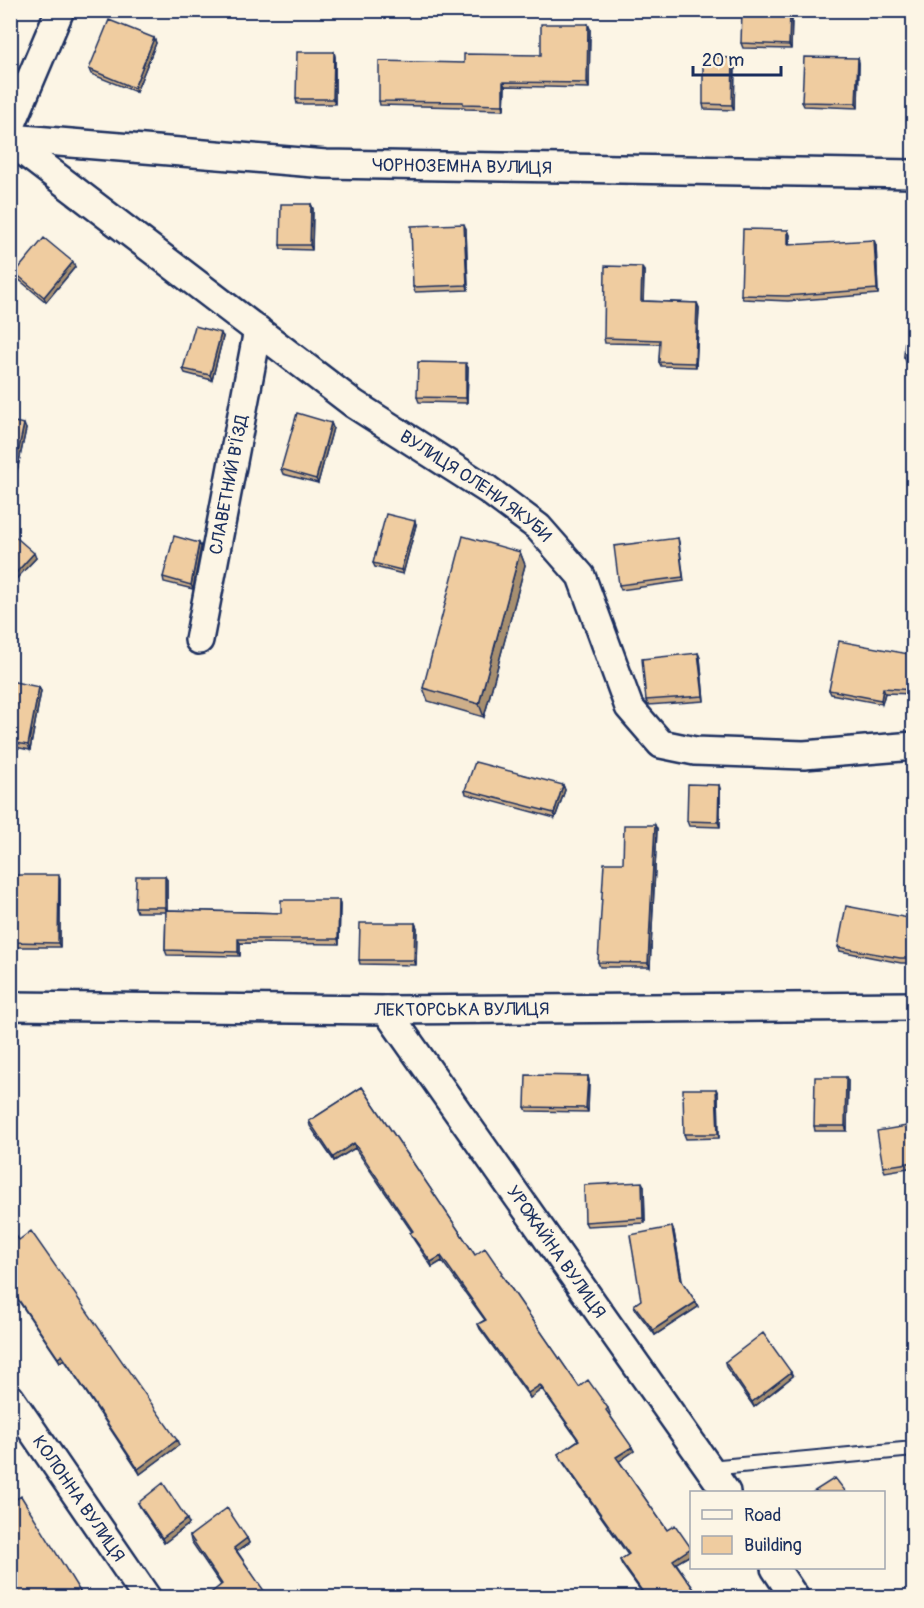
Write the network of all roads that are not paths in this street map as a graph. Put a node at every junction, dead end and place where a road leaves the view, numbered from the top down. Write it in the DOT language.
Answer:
graph roads {
  1 [pos="60,10"];
  2 [pos="10,128"];
  3 [pos="10,140"];
  4 [pos="914,174"];
  5 [pos="258,330"];
  6 [pos="199,640"];
  7 [pos="914,746"];
  8 [pos="10,1006"];
  9 [pos="914,1006"];
  10 [pos="386,1010"];
  11 [pos="10,1398"];
  12 [pos="914,1449"];
  13 [pos="709,1468"];
  14 [pos="725,1491"];
  15 [pos="776,1569"];
  16 [pos="147,1598"];
  17 [pos="795,1598"];
  1 -- 2 [label="street"];
  3 -- 4 [label="street, ЧОРНОЗЕМНА ВУЛИЦЯ"];
  3 -- 5 [label="street, ВУЛИЦЯ ОЛЕНИ ЯКУБИ"];
  5 -- 6 [label="street, СЛАВЕТНИЙ В'ЇЗД"];
  5 -- 7 [label="street, ВУЛИЦЯ ОЛЕНИ ЯКУБИ"];
  8 -- 10 [label="street, ЛЕКТОРСЬКА ВУЛИЦЯ"];
  9 -- 10 [label="street, ЛЕКТОРСЬКА ВУЛИЦЯ"];
  10 -- 13 [label="street, УРОЖАЙНА ВУЛИЦЯ"];
  11 -- 16 [label="street, КОЛОННА ВУЛИЦЯ"];
  12 -- 13 [label="lane"];
  13 -- 14 [label="street, УРОЖАЙНА ВУЛИЦЯ"];
  15 -- 17 [label="street"];
}
